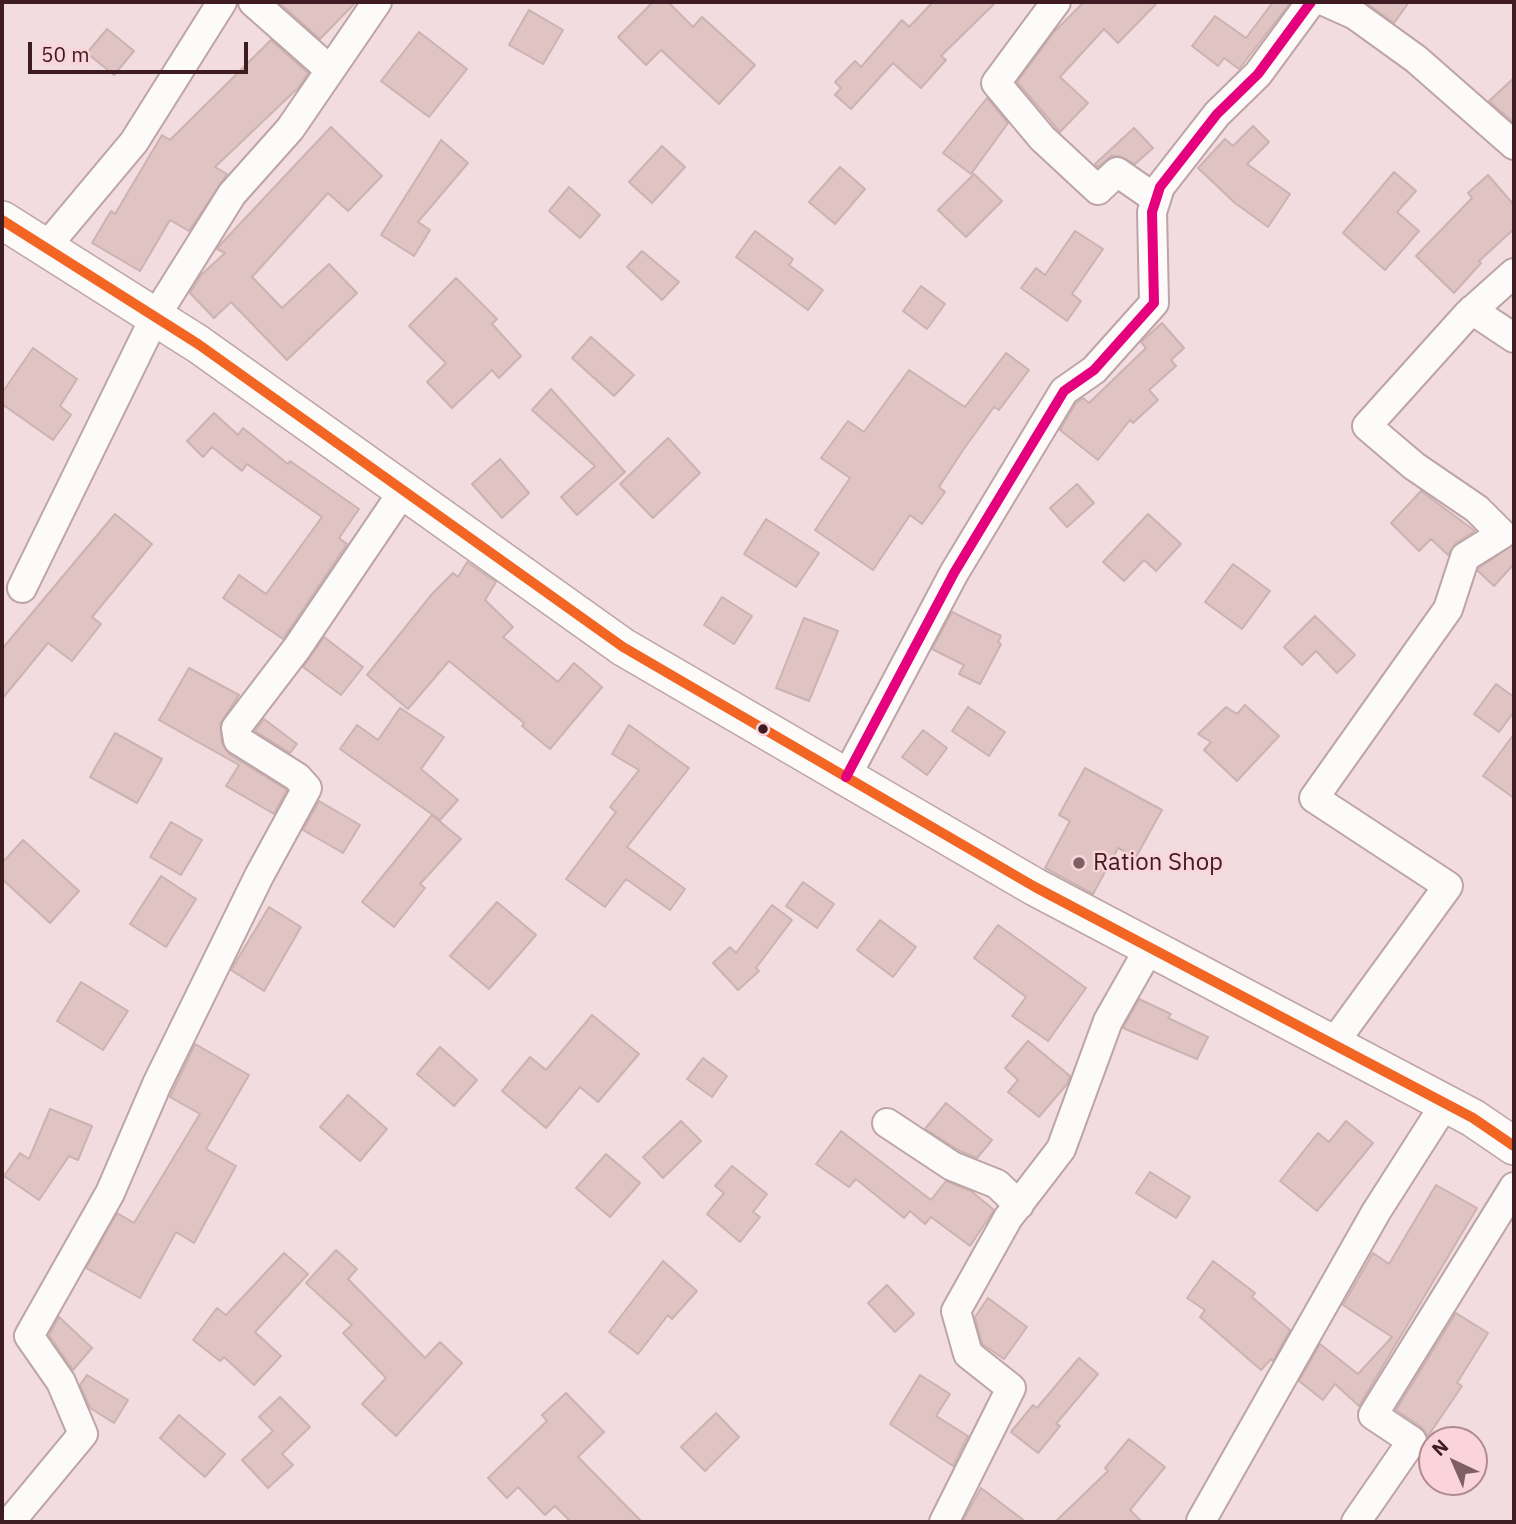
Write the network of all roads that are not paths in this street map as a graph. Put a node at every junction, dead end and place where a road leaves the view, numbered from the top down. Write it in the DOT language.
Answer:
graph roads {
  1 [pos="222,2"];
  2 [pos="253,2"];
  3 [pos="377,2"];
  4 [pos="1056,2"];
  5 [pos="1311,2"];
  6 [pos="1326,2"];
  7 [pos="330,70"];
  8 [pos="1514,145"];
  9 [pos="1156,199"];
  10 [pos="2,220"];
  11 [pos="46,247"];
  12 [pos="1514,273"];
  13 [pos="1472,310"];
  14 [pos="155,317"];
  15 [pos="1514,338"];
  16 [pos="404,490"];
  17 [pos="22,588"];
  18 [pos="846,777"];
  19 [pos="1150,947"];
  20 [pos="1333,1044"];
  21 [pos="1446,1104"];
  22 [pos="887,1123"];
  23 [pos="1514,1146"];
  24 [pos="1514,1187"];
  25 [pos="1018,1205"];
  26 [pos="1200,1521"];
  27 [pos="10,1522"];
  28 [pos="944,1522"];
  29 [pos="1356,1522"];
  1 -- 11 [label="street"];
  2 -- 7 [label="street"];
  3 -- 7 [label="street"];
  4 -- 9 [label="street"];
  5 -- 9 [label="street"];
  6 -- 8 [label="street"];
  7 -- 14 [label="street"];
  9 -- 18 [label="street"];
  10 -- 11 [label="main road"];
  11 -- 14 [label="main road"];
  12 -- 13 [label="street"];
  13 -- 15 [label="street"];
  13 -- 20 [label="street"];
  14 -- 16 [label="main road"];
  14 -- 17 [label="street"];
  16 -- 18 [label="main road"];
  16 -- 27 [label="street"];
  18 -- 19 [label="main road"];
  19 -- 20 [label="main road"];
  19 -- 25 [label="street"];
  20 -- 21 [label="main road"];
  21 -- 23 [label="main road"];
  21 -- 26 [label="street"];
  22 -- 25 [label="street"];
  24 -- 29 [label="street"];
  25 -- 28 [label="street"];
}
